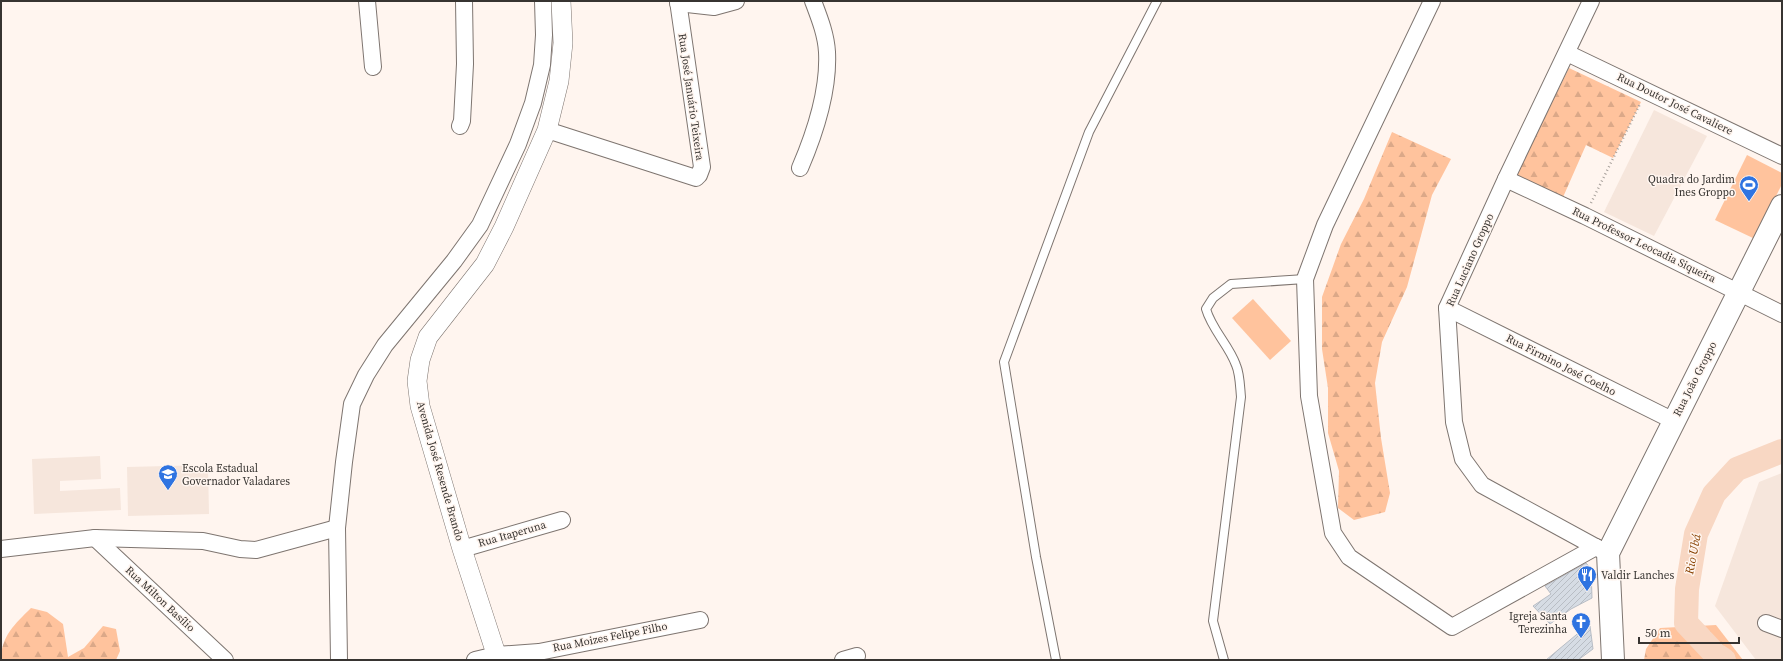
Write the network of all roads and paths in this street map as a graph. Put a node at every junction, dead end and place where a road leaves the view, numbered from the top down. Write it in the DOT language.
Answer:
graph roads {
  1 [pos="367,1"];
  2 [pos="464,1"];
  3 [pos="543,1"];
  4 [pos="561,1"];
  5 [pos="736,1"];
  6 [pos="813,1"];
  7 [pos="1157,1"];
  8 [pos="1432,1"];
  9 [pos="1590,1"];
  10 [pos="678,2"];
  11 [pos="1567,53"];
  12 [pos="373,67"];
  13 [pos="1646,91"];
  14 [pos="460,126"];
  15 [pos="547,130"];
  16 [pos="1782,156"];
  17 [pos="800,168"];
  18 [pos="1506,179"];
  19 [pos="1782,206"];
  20 [pos="1585,216"];
  21 [pos="1305,279"];
  22 [pos="1739,291"];
  23 [pos="1447,308"];
  24 [pos="1782,314"];
  25 [pos="1674,421"];
  26 [pos="562,520"];
  27 [pos="337,528"];
  28 [pos="95,538"];
  29 [pos="1,549"];
  30 [pos="462,549"];
  31 [pos="1602,550"];
  32 [pos="700,620"];
  33 [pos="1766,623"];
  34 [pos="1782,629"];
  35 [pos="497,658"];
  36 [pos="226,660"];
  37 [pos="339,660"];
  38 [pos="475,660"];
  39 [pos="1056,660"];
  40 [pos="1224,660"];
  41 [pos="1613,660"];
  1 -- 12 [label="street"];
  2 -- 14 [label="street"];
  3 -- 27 [label="street"];
  4 -- 15 [label="street, Avenida José Resende Brando"];
  5 -- 10 [label="street"];
  6 -- 17 [label="street"];
  7 -- 39 [label="lane"];
  8 -- 21 [label="street"];
  9 -- 11 [label="street, Rua Luciano Groppo"];
  10 -- 15 [label="street, Rua José Januário Teixeira"];
  11 -- 13 [label="street, Rua Doutor José Cavaliere"];
  11 -- 18 [label="street, Rua Luciano Groppo"];
  13 -- 16 [label="street, Rua Doutor José Cavaliere"];
  13 -- 20 [label="path"];
  15 -- 30 [label="street, Avenida José Resende Brando"];
  18 -- 20 [label="street, Rua Professor Leocadia Siqueira"];
  18 -- 23 [label="street, Rua Luciano Groppo"];
  19 -- 22 [label="main road, Rua João Groppo"];
  20 -- 22 [label="street, Rua Professor Leocadia Siqueira"];
  21 -- 31 [label="street"];
  21 -- 40 [label="lane"];
  22 -- 24 [label="street, Rua Professor Leocadia Siqueira"];
  22 -- 25 [label="main road, Rua João Groppo"];
  23 -- 25 [label="street, Rua Firmino José Coelho"];
  23 -- 31 [label="street, Rua Luciano Groppo"];
  25 -- 31 [label="main road, Rua João Groppo"];
  26 -- 30 [label="street, Rua Itaperuna"];
  27 -- 28 [label="street"];
  27 -- 37 [label="street"];
  28 -- 29 [label="street"];
  28 -- 36 [label="street, Rua Milton Basílio"];
  30 -- 35 [label="street, Avenida José Resende Brando"];
  31 -- 41 [label="main road"];
  32 -- 35 [label="street, Rua Moizes Felipe Filho"];
  33 -- 34 [label="street"];
  35 -- 38 [label="street, Rua Moizes Felipe Filho"];
}
